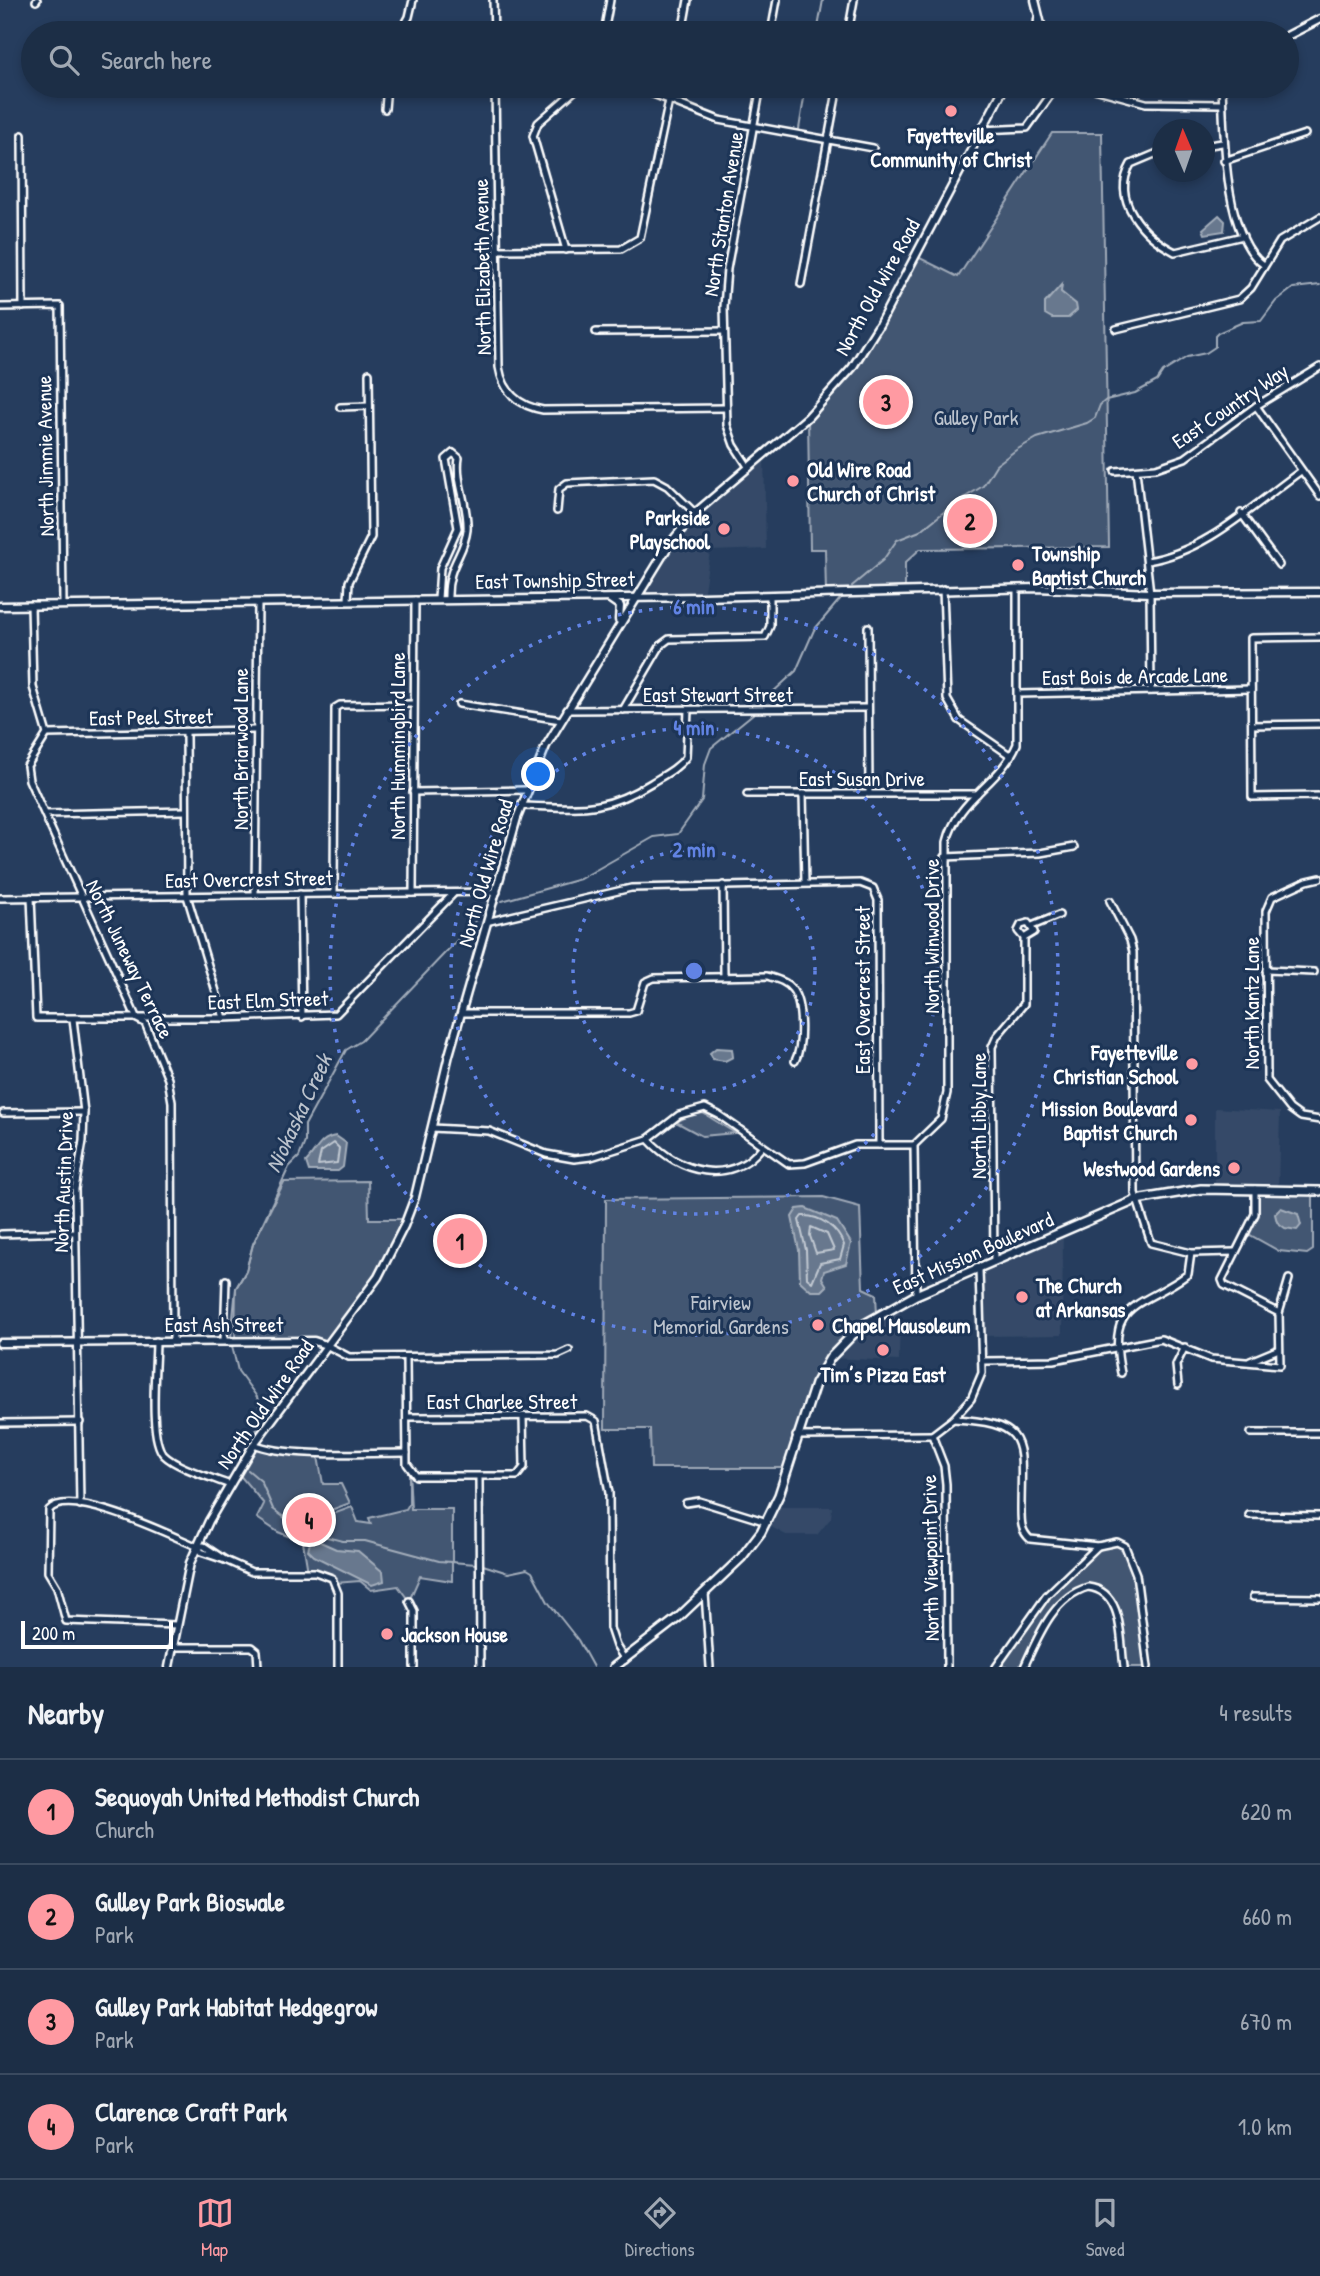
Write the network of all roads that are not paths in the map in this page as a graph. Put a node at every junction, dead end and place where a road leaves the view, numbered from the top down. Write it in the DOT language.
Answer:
graph roads {
  1 [pos="413,0"];
  2 [pos="494,0"];
  3 [pos="610,0"];
  4 [pos="688,0"];
  5 [pos="777,0"];
  6 [pos="854,0"];
  7 [pos="1035,0"];
  8 [pos="1039,14"];
  9 [pos="1320,19"];
  10 [pos="407,21"];
  11 [pos="494,21"];
  12 [pos="606,21"];
  13 [pos="684,21"];
  14 [pos="773,21"];
  15 [pos="850,21"];
  16 [pos="1038,21"];
  17 [pos="1040,21"];
  18 [pos="1299,30"];
  19 [pos="385,98"];
  20 [pos="495,98"];
  21 [pos="566,98"];
  22 [pos="664,98"];
  23 [pos="759,98"];
  24 [pos="836,98"];
  25 [pos="998,98"];
  26 [pos="1048,98"];
  27 [pos="1127,98"];
  28 [pos="1222,98"];
  29 [pos="669,100"];
  30 [pos="1222,104"];
  31 [pos="384,109"];
  32 [pos="754,127"];
  33 [pos="981,130"];
  34 [pos="1305,134"];
  35 [pos="22,135"];
  36 [pos="828,141"];
  37 [pos="1222,143"];
  38 [pos="1215,144"];
  39 [pos="873,148"];
  40 [pos="1152,155"];
  41 [pos="1224,161"];
  42 [pos="1320,217"];
  43 [pos="1243,236"];
  44 [pos="498,250"];
  45 [pos="566,250"];
  46 [pos="1264,265"];
  47 [pos="801,284"];
  48 [pos="0,307"];
  49 [pos="23,307"];
  50 [pos="1116,329"];
  51 [pos="724,331"];
  52 [pos="596,332"];
  53 [pos="1320,367"];
  54 [pos="369,373"];
  55 [pos="369,406"];
  56 [pos="1256,406"];
  57 [pos="341,407"];
  58 [pos="725,408"];
  59 [pos="749,468"];
  60 [pos="1136,470"];
  61 [pos="1115,471"];
  62 [pos="1301,471"];
  63 [pos="1320,496"];
  64 [pos="557,511"];
  65 [pos="695,513"];
  66 [pos="1241,513"];
  67 [pos="1147,561"];
  68 [pos="1279,565"];
  69 [pos="943,589"];
  70 [pos="1017,589"];
  71 [pos="1320,592"];
  72 [pos="1150,593"];
  73 [pos="770,596"];
  74 [pos="605,597"];
  75 [pos="635,597"];
  76 [pos="438,599"];
  77 [pos="448,599"];
  78 [pos="415,600"];
  79 [pos="348,601"];
  80 [pos="258,603"];
  81 [pos="62,605"];
  82 [pos="0,606"];
  83 [pos="31,606"];
  84 [pos="617,626"];
  85 [pos="868,627"];
  86 [pos="1320,637"];
  87 [pos="1251,689"];
  88 [pos="1151,691"];
  89 [pos="1018,694"];
  90 [pos="413,704"];
  91 [pos="458,704"];
  92 [pos="868,708"];
  93 [pos="567,710"];
  94 [pos="623,710"];
  95 [pos="688,710"];
  96 [pos="561,720"];
  97 [pos="1320,724"];
  98 [pos="1252,725"];
  99 [pos="254,730"];
  100 [pos="186,732"];
  101 [pos="47,734"];
  102 [pos="1011,756"];
  103 [pos="526,790"];
  104 [pos="413,792"];
  105 [pos="747,794"];
  106 [pos="803,794"];
  107 [pos="869,794"];
  108 [pos="977,794"];
  109 [pos="1320,796"];
  110 [pos="521,806"];
  111 [pos="186,811"];
  112 [pos="46,814"];
  113 [pos="1074,847"];
  114 [pos="945,857"];
  115 [pos="1320,878"];
  116 [pos="804,883"];
  117 [pos="723,885"];
  118 [pos="497,892"];
  119 [pos="412,893"];
  120 [pos="454,893"];
  121 [pos="255,894"];
  122 [pos="300,894"];
  123 [pos="334,894"];
  124 [pos="187,896"];
  125 [pos="31,897"];
  126 [pos="0,898"];
  127 [pos="82,898"];
  128 [pos="1110,901"];
  129 [pos="1059,915"];
  130 [pos="490,921"];
  131 [pos="1032,926"];
  132 [pos="1024,938"];
  133 [pos="1266,970"];
  134 [pos="1314,972"];
  135 [pos="724,976"];
  136 [pos="462,1013"];
  137 [pos="302,1017"];
  138 [pos="224,1018"];
  139 [pos="137,1019"];
  140 [pos="74,1020"];
  141 [pos="794,1061"];
  142 [pos="83,1112"];
  143 [pos="3,1113"];
  144 [pos="1320,1120"];
  145 [pos="432,1128"];
  146 [pos="648,1139"];
  147 [pos="879,1145"];
  148 [pos="914,1145"];
  149 [pos="762,1147"];
  150 [pos="1255,1189"];
  151 [pos="1320,1191"];
  152 [pos="1136,1200"];
  153 [pos="75,1232"];
  154 [pos="1,1234"];
  155 [pos="1235,1252"];
  156 [pos="1191,1253"];
  157 [pos="994,1262"];
  158 [pos="979,1269"];
  159 [pos="1289,1279"];
  160 [pos="226,1280"];
  161 [pos="916,1295"];
  162 [pos="1279,1313"];
  163 [pos="156,1341"];
  164 [pos="224,1341"];
  165 [pos="173,1342"];
  166 [pos="0,1343"];
  167 [pos="78,1343"];
  168 [pos="326,1345"];
  169 [pos="1117,1347"];
  170 [pos="1185,1347"];
  171 [pos="1279,1349"];
  172 [pos="569,1350"];
  173 [pos="406,1357"];
  174 [pos="982,1361"];
  175 [pos="1250,1361"];
  176 [pos="1121,1373"];
  177 [pos="1178,1385"];
  178 [pos="523,1416"];
  179 [pos="407,1417"];
  180 [pos="953,1419"];
  181 [pos="80,1422"];
  182 [pos="0,1423"];
  183 [pos="1251,1433"];
  184 [pos="1320,1433"];
  185 [pos="933,1435"];
  186 [pos="796,1436"];
  187 [pos="254,1444"];
  188 [pos="407,1453"];
  189 [pos="479,1478"];
  190 [pos="230,1485"];
  191 [pos="687,1503"];
  192 [pos="80,1505"];
  193 [pos="1249,1515"];
  194 [pos="1320,1516"];
  195 [pos="767,1522"];
  196 [pos="196,1546"];
  197 [pos="1098,1546"];
  198 [pos="705,1593"];
  199 [pos="1252,1597"];
  200 [pos="1320,1598"];
  201 [pos="409,1601"];
  202 [pos="176,1625"];
  203 [pos="172,1647"];
  204 [pos="625,1660"];
  205 [pos="169,1667"];
  206 [pos="258,1667"];
  207 [pos="338,1667"];
  208 [pos="414,1667"];
  209 [pos="480,1667"];
  210 [pos="614,1667"];
  211 [pos="710,1667"];
  212 [pos="947,1667"];
  213 [pos="996,1667"];
  214 [pos="1024,1667"];
  215 [pos="1124,1667"];
  216 [pos="1148,1667"];
  1 -- 10 [label="street"];
  2 -- 11 [label="street"];
  3 -- 12 [label="street"];
  4 -- 13 [label="street"];
  5 -- 14 [label="street"];
  6 -- 15 [label="street"];
  7 -- 8 [label="street"];
  8 -- 16 [label="street"];
  8 -- 17 [label="street"];
  9 -- 18 [label="street"];
  19 -- 31 [label="street"];
  20 -- 44 [label="street, North Elizabeth Avenue"];
  21 -- 45 [label="street"];
  22 -- 29 [label="street"];
  23 -- 32 [label="street, North Stanton Avenue"];
  24 -- 36 [label="street"];
  25 -- 33 [label="street, North Old Wire Road"];
  26 -- 33 [label="street"];
  27 -- 30 [label="street"];
  28 -- 30 [label="street"];
  29 -- 32 [label="street"];
  29 -- 45 [label="street"];
  30 -- 37 [label="street"];
  32 -- 36 [label="street"];
  32 -- 51 [label="street, North Stanton Avenue"];
  33 -- 59 [label="street, North Old Wire Road"];
  34 -- 41 [label="street"];
  35 -- 49 [label="street"];
  36 -- 39 [label="street"];
  36 -- 47 [label="street"];
  37 -- 38 [label="street"];
  37 -- 41 [label="street"];
  40 -- 43 [label="street"];
  41 -- 43 [label="street"];
  42 -- 46 [label="street"];
  43 -- 46 [label="street"];
  44 -- 45 [label="street"];
  44 -- 58 [label="street, North Elizabeth Avenue"];
  46 -- 50 [label="street"];
  48 -- 49 [label="street"];
  49 -- 81 [label="street, North Jimmie Avenue"];
  51 -- 52 [label="street"];
  51 -- 58 [label="street, North Stanton Avenue"];
  53 -- 56 [label="street, East Country Way"];
  54 -- 55 [label="street"];
  55 -- 57 [label="street"];
  55 -- 79 [label="street"];
  56 -- 60 [label="street, East Country Way"];
  56 -- 62 [label="street"];
  58 -- 59 [label="street, North Stanton Avenue"];
  59 -- 65 [label="street, North Old Wire Road"];
  60 -- 61 [label="street, East Country Way"];
  60 -- 67 [label="street"];
  62 -- 63 [label="street"];
  62 -- 66 [label="street"];
  64 -- 65 [label="street"];
  65 -- 75 [label="street, North Old Wire Road"];
  66 -- 67 [label="street"];
  66 -- 68 [label="street"];
  67 -- 72 [label="street"];
  69 -- 70 [label="street, East Township Street"];
  69 -- 73 [label="street, East Township Street"];
  69 -- 102 [label="street"];
  70 -- 72 [label="street, East Township Street"];
  70 -- 89 [label="street, North Winwood Drive"];
  71 -- 72 [label="street, East Township Street"];
  72 -- 88 [label="street"];
  73 -- 75 [label="street, East Township Street"];
  73 -- 94 [label="street"];
  74 -- 75 [label="street, East Township Street"];
  74 -- 77 [label="street, East Township Street"];
  74 -- 84 [label="street"];
  75 -- 84 [label="street, North Old Wire Road"];
  76 -- 77 [label="street, East Township Street"];
  76 -- 77 [label="street"];
  76 -- 78 [label="street, East Township Street"];
  78 -- 79 [label="street, East Township Street"];
  78 -- 90 [label="street, North Hummingbird Lane"];
  79 -- 80 [label="street, East Township Street"];
  80 -- 81 [label="street, East Township Street"];
  80 -- 99 [label="street, North Briarwood Lane"];
  81 -- 83 [label="street, East Township Street"];
  82 -- 83 [label="street, East Township Street"];
  83 -- 101 [label="street"];
  84 -- 93 [label="street, North Old Wire Road"];
  85 -- 92 [label="street"];
  86 -- 87 [label="street"];
  87 -- 88 [label="street, East Bois de Arcade Lane"];
  87 -- 98 [label="street"];
  88 -- 89 [label="street, East Bois de Arcade Lane"];
  89 -- 102 [label="street, North Winwood Drive"];
  90 -- 104 [label="street, North Hummingbird Lane"];
  90 -- 123 [label="street"];
  91 -- 96 [label="street"];
  92 -- 95 [label="street, East Stewart Street"];
  92 -- 107 [label="street"];
  93 -- 94 [label="street, East Stewart Street"];
  93 -- 96 [label="street, North Old Wire Road"];
  94 -- 95 [label="street, East Stewart Street"];
  95 -- 110 [label="street"];
  96 -- 103 [label="street, North Old Wire Road"];
  97 -- 98 [label="street"];
  98 -- 109 [label="street"];
  99 -- 100 [label="street, East Peel Street"];
  99 -- 121 [label="street, North Briarwood Lane"];
  100 -- 101 [label="street, East Peel Street"];
  100 -- 111 [label="street"];
  101 -- 112 [label="street, North Juneway Terrace"];
  102 -- 108 [label="street, North Winwood Drive"];
  103 -- 104 [label="street"];
  103 -- 110 [label="street, North Old Wire Road"];
  104 -- 119 [label="street, North Hummingbird Lane"];
  105 -- 106 [label="street, East Susan Drive"];
  106 -- 107 [label="street, East Susan Drive"];
  106 -- 116 [label="street"];
  107 -- 108 [label="street, East Susan Drive"];
  108 -- 114 [label="street, North Winwood Drive"];
  110 -- 118 [label="street, North Old Wire Road"];
  111 -- 112 [label="street"];
  111 -- 124 [label="street"];
  112 -- 127 [label="street, North Juneway Terrace"];
  113 -- 114 [label="street"];
  114 -- 148 [label="street, North Winwood Drive"];
  115 -- 133 [label="street, North Kantz Lane"];
  116 -- 117 [label="street, East Overcrest Street"];
  116 -- 147 [label="street, East Overcrest Street"];
  117 -- 130 [label="street, East Overcrest Street"];
  117 -- 135 [label="street"];
  118 -- 120 [label="street, East Overcrest Street"];
  118 -- 130 [label="street, North Old Wire Road"];
  119 -- 120 [label="street, East Overcrest Street"];
  119 -- 123 [label="street, East Overcrest Street"];
  120 -- 137 [label="street, East Elm Street"];
  121 -- 122 [label="street, East Overcrest Street"];
  121 -- 124 [label="street, East Overcrest Street"];
  122 -- 123 [label="street, East Overcrest Street"];
  122 -- 137 [label="street"];
  124 -- 127 [label="street, East Overcrest Street"];
  124 -- 138 [label="street"];
  125 -- 126 [label="street, East Overcrest Street"];
  125 -- 127 [label="street, East Overcrest Street"];
  125 -- 140 [label="street"];
  127 -- 139 [label="street, North Juneway Terrace"];
  128 -- 152 [label="street"];
  129 -- 131 [label="street"];
  130 -- 136 [label="street, North Old Wire Road"];
  131 -- 132 [label="street"];
  131 -- 132 [label="street"];
  132 -- 157 [label="street, North Libby Lane"];
  133 -- 134 [label="street"];
  133 -- 144 [label="street, North Kantz Lane"];
  135 -- 136 [label="street"];
  135 -- 141 [label="street"];
  136 -- 145 [label="street, North Old Wire Road"];
  137 -- 138 [label="street, East Elm Street"];
  138 -- 139 [label="street, East Elm Street"];
  139 -- 140 [label="street, East Elm Street"];
  139 -- 165 [label="street, North Juneway Terrace"];
  140 -- 142 [label="street, North Austin Drive"];
  142 -- 143 [label="street"];
  142 -- 153 [label="street, North Austin Drive"];
  145 -- 146 [label="street"];
  145 -- 168 [label="street, North Old Wire Road"];
  146 -- 149 [label="street"];
  146 -- 149 [label="street"];
  147 -- 148 [label="street"];
  147 -- 149 [label="street"];
  148 -- 161 [label="street"];
  150 -- 151 [label="main road, East Mission Boulevard"];
  150 -- 152 [label="main road, East Mission Boulevard"];
  150 -- 155 [label="street"];
  152 -- 156 [label="street"];
  152 -- 157 [label="main road, East Mission Boulevard"];
  153 -- 154 [label="street"];
  153 -- 167 [label="street, North Austin Drive"];
  155 -- 156 [label="street"];
  155 -- 162 [label="street"];
  156 -- 169 [label="street"];
  157 -- 158 [label="main road, East Mission Boulevard"];
  158 -- 161 [label="main road, East Mission Boulevard"];
  158 -- 174 [label="street"];
  159 -- 162 [label="street"];
  160 -- 164 [label="street"];
  161 -- 186 [label="main road, East Mission Boulevard"];
  162 -- 171 [label="street"];
  163 -- 165 [label="street, East Ash Street"];
  163 -- 167 [label="street, East Ash Street"];
  163 -- 190 [label="street"];
  164 -- 165 [label="street, East Ash Street"];
  164 -- 168 [label="street, East Ash Street"];
  166 -- 167 [label="street, East Ash Street"];
  167 -- 181 [label="street, North Austin Drive"];
  168 -- 173 [label="street, East Ash Street"];
  168 -- 187 [label="street, North Old Wire Road"];
  169 -- 170 [label="street"];
  169 -- 174 [label="street"];
  169 -- 176 [label="street"];
  170 -- 175 [label="street"];
  170 -- 177 [label="street"];
  171 -- 175 [label="street"];
  171 -- 175 [label="street"];
  172 -- 173 [label="street, East Ash Street"];
  173 -- 179 [label="street"];
  174 -- 180 [label="street"];
  178 -- 179 [label="street, East Charlee Street"];
  178 -- 189 [label="street"];
  178 -- 204 [label="street, East Charlee Street"];
  179 -- 188 [label="street"];
  180 -- 185 [label="street"];
  180 -- 197 [label="street"];
  181 -- 182 [label="street"];
  181 -- 192 [label="street, North Austin Drive"];
  183 -- 184 [label="street"];
  185 -- 186 [label="street"];
  185 -- 212 [label="street, North Viewpoint Drive"];
  186 -- 195 [label="main road, East Mission Boulevard"];
  187 -- 188 [label="street"];
  187 -- 190 [label="street, North Old Wire Road"];
  188 -- 189 [label="street"];
  189 -- 209 [label="street"];
  190 -- 196 [label="street, North Old Wire Road"];
  191 -- 195 [label="street"];
  192 -- 196 [label="street"];
  192 -- 202 [label="street"];
  193 -- 194 [label="street"];
  195 -- 198 [label="main road, East Mission Boulevard"];
  196 -- 202 [label="street, North Old Wire Road"];
  196 -- 207 [label="street"];
  197 -- 213 [label="street"];
  197 -- 216 [label="street"];
  198 -- 204 [label="main road, East Mission Boulevard"];
  198 -- 211 [label="street"];
  199 -- 200 [label="street"];
  201 -- 208 [label="street"];
  202 -- 203 [label="street, North Old Wire Road"];
  203 -- 205 [label="street, North Old Wire Road"];
  203 -- 206 [label="street"];
  204 -- 210 [label="main road, East Mission Boulevard"];
  214 -- 215 [label="street"];
}
